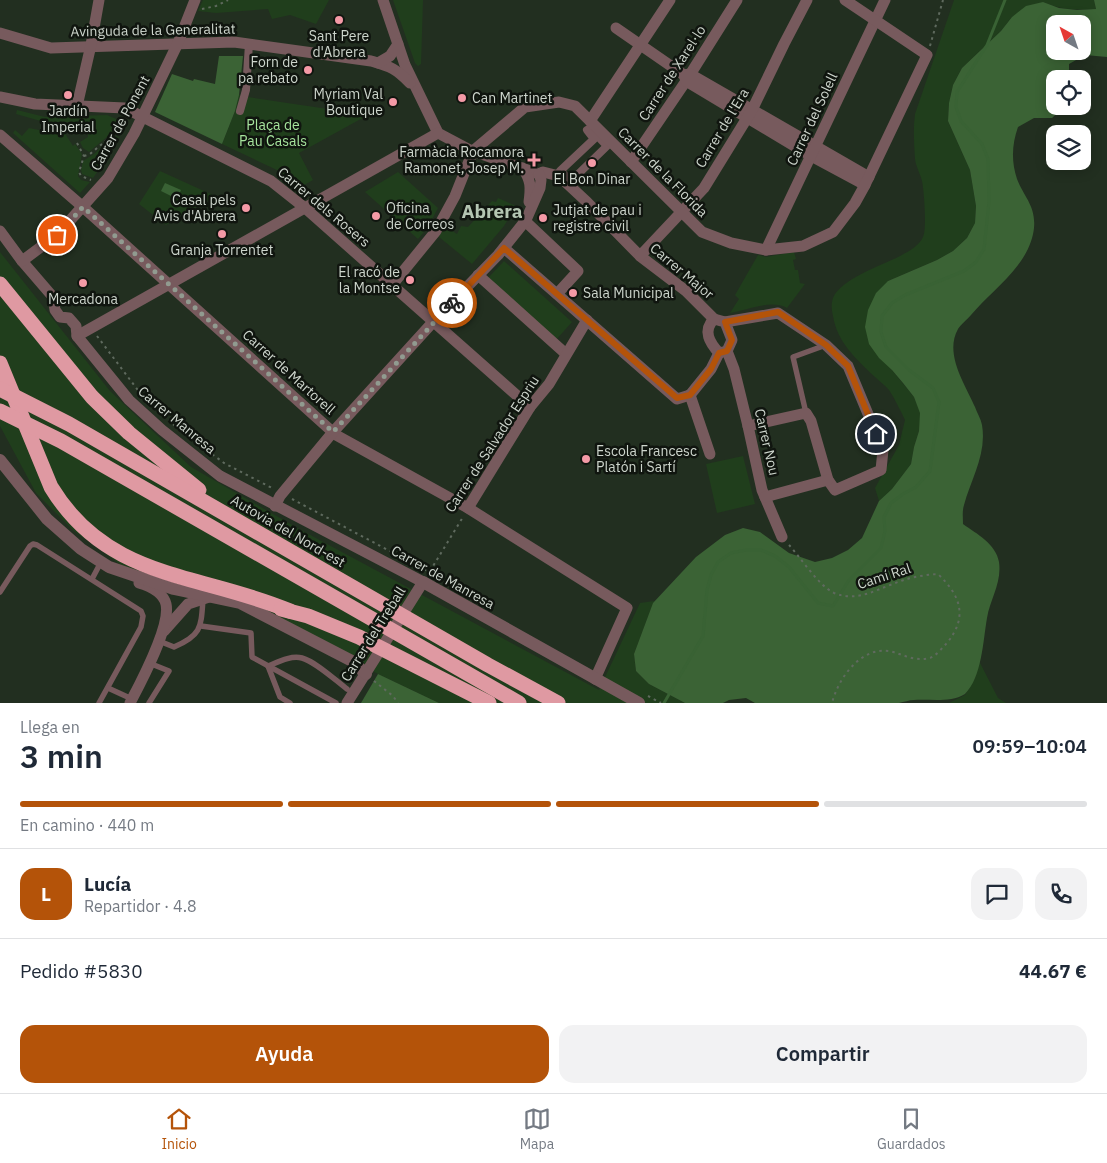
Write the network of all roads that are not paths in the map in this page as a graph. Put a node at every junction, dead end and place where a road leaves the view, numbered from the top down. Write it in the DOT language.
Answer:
graph roads {
  1 [pos="99,0"];
  2 [pos="383,0"];
  3 [pos="670,0"];
  4 [pos="738,0"];
  5 [pos="807,0"];
  6 [pos="845,0"];
  7 [pos="884,0"];
  8 [pos="194,4"];
  9 [pos="875,20"];
  10 [pos="616,28"];
  11 [pos="0,33"];
  12 [pos="178,43"];
  13 [pos="249,44"];
  14 [pos="398,44"];
  15 [pos="640,45"];
  16 [pos="91,46"];
  17 [pos="378,63"];
  18 [pos="687,77"];
  19 [pos="417,89"];
  20 [pos="0,97"];
  21 [pos="77,106"];
  22 [pos="240,111"];
  23 [pos="750,114"];
  24 [pos="142,117"];
  25 [pos="590,121"];
  26 [pos="438,133"];
  27 [pos="0,135"];
  28 [pos="473,151"];
  29 [pos="813,151"];
  30 [pos="631,162"];
  31 [pos="522,168"];
  32 [pos="560,171"];
  33 [pos="539,174"];
  34 [pos="867,181"];
  35 [pos="531,188"];
  36 [pos="83,207"];
  37 [pos="305,208"];
  38 [pos="682,212"];
  39 [pos="525,221"];
  40 [pos="0,231"];
  41 [pos="515,234"];
  42 [pos="504,248"];
  43 [pos="766,250"];
  44 [pos="640,256"];
  45 [pos="22,260"];
  46 [pos="478,275"];
  47 [pos="0,284"];
  48 [pos="169,284"];
  49 [pos="392,285"];
  50 [pos="557,294"];
  51 [pos="587,320"];
  52 [pos="720,320"];
  53 [pos="434,322"];
  54 [pos="77,336"];
  55 [pos="826,345"];
  56 [pos="723,352"];
  57 [pos="566,354"];
  58 [pos="1,364"];
  59 [pos="0,390"];
  60 [pos="690,395"];
  61 [pos="677,398"];
  62 [pos="530,407"];
  63 [pos="0,411"];
  64 [pos="806,413"];
  65 [pos="699,421"];
  66 [pos="748,426"];
  67 [pos="333,432"];
  68 [pos="710,454"];
  69 [pos="0,460"];
  70 [pos="828,480"];
  71 [pos="765,497"];
  72 [pos="275,506"];
  73 [pos="468,508"];
  74 [pos="231,517"];
  75 [pos="782,538"];
  76 [pos="105,565"];
  77 [pos="92,579"];
  78 [pos="423,582"];
  79 [pos="0,592"];
  80 [pos="206,598"];
  81 [pos="240,603"];
  82 [pos="290,611"];
  83 [pos="202,626"];
  84 [pos="161,637"];
  85 [pos="149,663"];
  86 [pos="268,666"];
  87 [pos="366,674"];
  88 [pos="595,679"];
  89 [pos="108,688"];
  90 [pos="347,689"];
  91 [pos="131,701"];
  92 [pos="99,703"];
  93 [pos="149,703"];
  94 [pos="290,703"];
  95 [pos="336,703"];
  96 [pos="347,703"];
  97 [pos="489,703"];
  98 [pos="519,703"];
  99 [pos="558,703"];
  100 [pos="639,703"];
  1 -- 16 [label="street"];
  2 -- 14 [label="street"];
  3 -- 15 [label="street"];
  4 -- 18 [label="street, Carrer de Xarel·lo"];
  5 -- 23 [label="street, Carrer de l'Era"];
  6 -- 9 [label="street"];
  7 -- 9 [label="street, Carrer del Solell"];
  8 -- 12 [label="street, Carrer de Ponent"];
  9 -- 29 [label="street, Carrer del Solell"];
  9 -- 34 [label="street, Carrer de la Florida"];
  10 -- 15 [label="street"];
  11 -- 16 [label="street, Avinguda de la Generalitat"];
  12 -- 13 [label="street, Avinguda de la Generalitat"];
  12 -- 16 [label="street, Avinguda de la Generalitat"];
  12 -- 24 [label="street, Carrer de Ponent"];
  13 -- 17 [label="street, Avinguda de la Generalitat"];
  13 -- 22 [label="street"];
  14 -- 17 [label="street"];
  14 -- 19 [label="street"];
  15 -- 18 [label="street"];
  15 -- 25 [label="street"];
  16 -- 21 [label="street"];
  17 -- 19 [label="street, Avinguda de la Generalitat"];
  18 -- 23 [label="street"];
  18 -- 30 [label="street, Carrer de Xarel·lo"];
  19 -- 26 [label="street"];
  20 -- 21 [label="street, Carrer dels Rosers"];
  21 -- 24 [label="street, Carrer dels Rosers"];
  23 -- 29 [label="street"];
  23 -- 38 [label="street, Carrer de l'Era"];
  24 -- 36 [label="street, Carrer de Ponent"];
  24 -- 37 [label="street, Carrer dels Rosers"];
  25 -- 28 [label="street, Carrer de la Florida"];
  25 -- 30 [label="street, Carrer de la Florida"];
  26 -- 28 [label="street, Carrer Major"];
  26 -- 37 [label="street"];
  27 -- 36 [label="street, Carrer de Martorell"];
  28 -- 31 [label="street, Carrer Major"];
  28 -- 49 [label="street"];
  29 -- 34 [label="street"];
  29 -- 43 [label="street, Carrer del Solell"];
  30 -- 38 [label="street, Carrer de la Florida"];
  31 -- 33 [label="street, Carrer Major"];
  31 -- 35 [label="street"];
  32 -- 32 [label="street"];
  33 -- 35 [label="street"];
  33 -- 39 [label="street"];
  33 -- 44 [label="street, Carrer Major"];
  34 -- 43 [label="street, Carrer de la Florida"];
  35 -- 41 [label="street"];
  36 -- 45 [label="street, Carrer de Ponent"];
  36 -- 48 [label="street, Carrer de Martorell"];
  37 -- 48 [label="street"];
  37 -- 49 [label="street, Carrer dels Rosers"];
  38 -- 43 [label="street, Carrer de la Florida"];
  38 -- 44 [label="street, Carrer de l'Era"];
  39 -- 41 [label="street"];
  39 -- 50 [label="street"];
  40 -- 45 [label="street"];
  41 -- 42 [label="street"];
  42 -- 46 [label="street"];
  42 -- 50 [label="street"];
  44 -- 52 [label="street, Carrer Major"];
  45 -- 54 [label="street"];
  46 -- 53 [label="street"];
  46 -- 57 [label="street"];
  47 -- 74 [label="highway"];
  48 -- 54 [label="street"];
  48 -- 67 [label="street, Carrer de Martorell"];
  49 -- 53 [label="street, Carrer dels Rosers"];
  50 -- 51 [label="street"];
  51 -- 57 [label="street, Carrer de Salvador Espriu"];
  51 -- 61 [label="street"];
  52 -- 55 [label="street"];
  52 -- 56 [label="street"];
  52 -- 56 [label="street"];
  53 -- 62 [label="street, Carrer dels Rosers"];
  53 -- 67 [label="street"];
  54 -- 72 [label="street, Carrer Manresa"];
  55 -- 64 [label="lane"];
  55 -- 70 [label="street"];
  56 -- 60 [label="street"];
  56 -- 66 [label="street, Carrer Nou"];
  57 -- 62 [label="street, Carrer de Salvador Espriu"];
  58 -- 82 [label="highway"];
  59 -- 74 [label="highway, Autovia del Nord-est"];
  60 -- 61 [label="street"];
  60 -- 65 [label="street"];
  61 -- 65 [label="street"];
  62 -- 73 [label="street, Carrer de Salvador Espriu"];
  63 -- 98 [label="highway"];
  64 -- 66 [label="street"];
  64 -- 70 [label="street"];
  65 -- 68 [label="street"];
  66 -- 71 [label="street, Carrer Nou"];
  67 -- 72 [label="street"];
  67 -- 73 [label="street, Carrer de Martorell"];
  69 -- 76 [label="street"];
  70 -- 71 [label="street"];
  71 -- 75 [label="street, Carrer Nou"];
  72 -- 78 [label="street, Carrer de Manresa"];
  73 -- 88 [label="street, Carrer de Martorell"];
  74 -- 99 [label="highway, Autovia del Nord-est"];
  76 -- 77 [label="lane"];
  76 -- 80 [label="street"];
  76 -- 84 [label="street"];
  77 -- 79 [label="lane"];
  77 -- 89 [label="lane"];
  78 -- 87 [label="street, Carrer del Treball"];
  78 -- 88 [label="street, Carrer de Manresa"];
  80 -- 81 [label="street"];
  80 -- 83 [label="lane"];
  80 -- 84 [label="street"];
  81 -- 82 [label="highway"];
  81 -- 87 [label="street"];
  82 -- 97 [label="highway"];
  83 -- 84 [label="lane"];
  83 -- 86 [label="lane"];
  84 -- 85 [label="street"];
  85 -- 91 [label="street"];
  85 -- 93 [label="lane"];
  86 -- 90 [label="lane"];
  86 -- 94 [label="lane"];
  86 -- 95 [label="lane"];
  87 -- 96 [label="street, Carrer del Treball"];
  88 -- 100 [label="street, Carrer de Manresa"];
  89 -- 91 [label="lane"];
  89 -- 92 [label="lane"];
}
